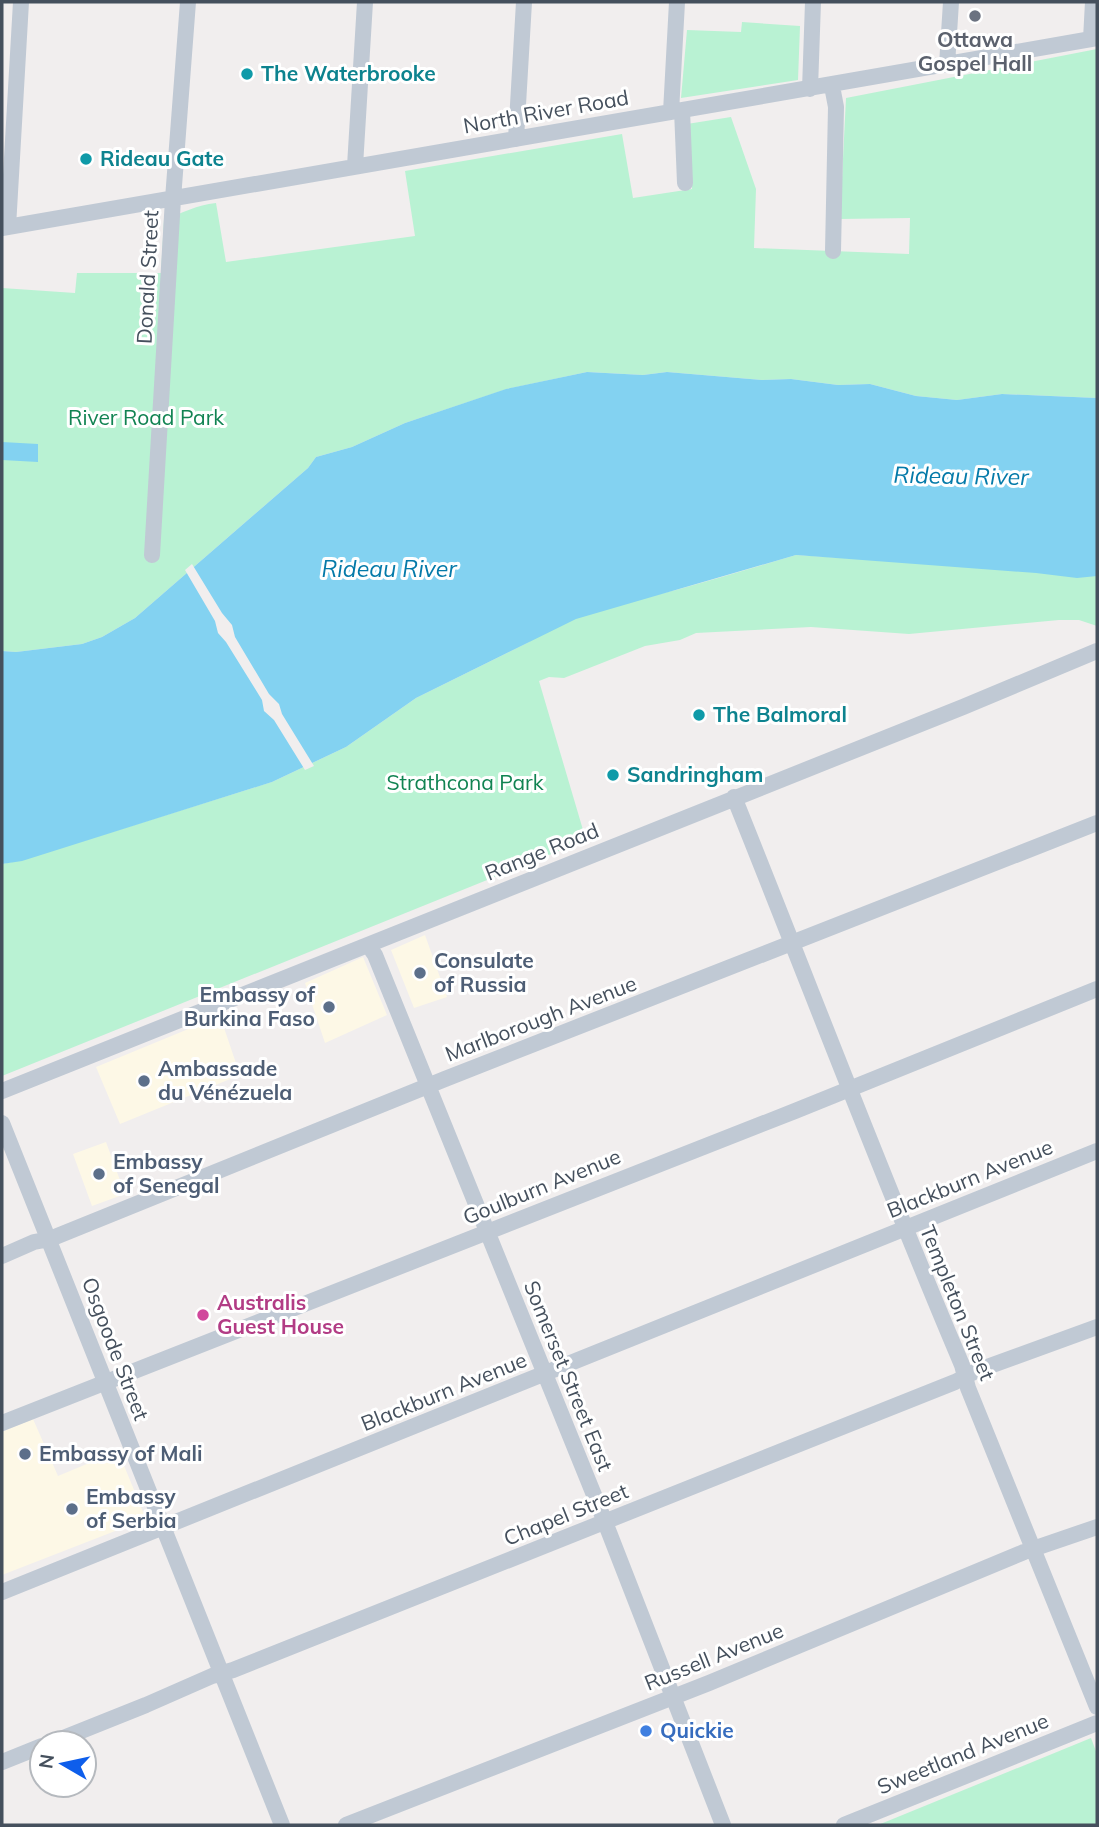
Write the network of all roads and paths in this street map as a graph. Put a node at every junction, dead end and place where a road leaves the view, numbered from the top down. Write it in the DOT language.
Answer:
graph roads {
  1 [pos="20,2"];
  2 [pos="188,2"];
  3 [pos="365,2"];
  4 [pos="524,2"];
  5 [pos="677,2"];
  6 [pos="813,2"];
  7 [pos="951,2"];
  8 [pos="1093,2"];
  9 [pos="1094,38"];
  10 [pos="947,65"];
  11 [pos="832,86"];
  12 [pos="810,89"];
  13 [pos="676,111"];
  14 [pos="516,139"];
  15 [pos="355,166"];
  16 [pos="685,183"];
  17 [pos="173,199"];
  18 [pos="5,228"];
  19 [pos="833,251"];
  20 [pos="152,555"];
  21 [pos="1097,651"];
  22 [pos="734,797"];
  23 [pos="1097,823"];
  24 [pos="794,943"];
  25 [pos="368,945"];
  26 [pos="1097,989"];
  27 [pos="427,1087"];
  28 [pos="849,1088"];
  29 [pos="2,1091"];
  30 [pos="2,1123"];
  31 [pos="1097,1152"];
  32 [pos="903,1228"];
  33 [pos="486,1232"];
  34 [pos="50,1240"];
  35 [pos="2,1256"];
  36 [pos="1097,1327"];
  37 [pos="544,1375"];
  38 [pos="965,1378"];
  39 [pos="106,1382"];
  40 [pos="2,1423"];
  41 [pos="605,1522"];
  42 [pos="162,1526"];
  43 [pos="1097,1527"];
  44 [pos="1034,1549"];
  45 [pos="2,1592"];
  46 [pos="223,1673"];
  47 [pos="673,1697"];
  48 [pos="1097,1707"];
  49 [pos="1097,1723"];
  50 [pos="85,1729"];
  51 [pos="28,1752"];
  52 [pos="2,1762"];
  53 [pos="282,1825"];
  54 [pos="346,1825"];
  55 [pos="723,1825"];
  56 [pos="844,1825"];
  1 -- 18 [label="street"];
  2 -- 17 [label="street, Donald Street"];
  3 -- 15 [label="street"];
  4 -- 14 [label="street"];
  5 -- 13 [label="street"];
  6 -- 12 [label="street"];
  7 -- 10 [label="street"];
  8 -- 9 [label="street"];
  9 -- 10 [label="street, North River Road"];
  10 -- 11 [label="street, North River Road"];
  11 -- 12 [label="street, North River Road"];
  11 -- 19 [label="street"];
  12 -- 13 [label="street, North River Road"];
  13 -- 14 [label="street, North River Road"];
  13 -- 16 [label="street"];
  14 -- 15 [label="street, North River Road"];
  15 -- 17 [label="street, North River Road"];
  17 -- 18 [label="street, North River Road"];
  17 -- 20 [label="street, Donald Street"];
  21 -- 22 [label="street, Range Road"];
  22 -- 24 [label="street, Templeton Street"];
  22 -- 25 [label="street, Range Road"];
  23 -- 24 [label="street, Marlborough Avenue"];
  24 -- 27 [label="street, Marlborough Avenue"];
  24 -- 28 [label="street, Templeton Street"];
  25 -- 27 [label="street, Somerset Street East"];
  25 -- 29 [label="street, Range Road"];
  26 -- 28 [label="street, Goulburn Avenue"];
  27 -- 33 [label="street, Somerset Street East"];
  27 -- 34 [label="street, Marlborough Avenue"];
  28 -- 32 [label="street, Templeton Street"];
  28 -- 33 [label="street, Goulburn Avenue"];
  30 -- 34 [label="street, Osgoode Street"];
  31 -- 32 [label="street, Blackburn Avenue"];
  32 -- 37 [label="street, Blackburn Avenue"];
  32 -- 38 [label="street, Templeton Street"];
  33 -- 37 [label="street, Somerset Street East"];
  33 -- 39 [label="street, Goulburn Avenue"];
  34 -- 35 [label="street, Marlborough Avenue"];
  34 -- 39 [label="street, Osgoode Street"];
  36 -- 38 [label="street, Chapel Street"];
  37 -- 41 [label="street, Somerset Street East"];
  37 -- 42 [label="street, Blackburn Avenue"];
  38 -- 41 [label="street, Chapel Street"];
  38 -- 44 [label="street, Templeton Street"];
  39 -- 40 [label="street, Goulburn Avenue"];
  39 -- 42 [label="street, Osgoode Street"];
  41 -- 46 [label="street, Chapel Street"];
  41 -- 47 [label="street, Somerset Street East"];
  42 -- 45 [label="street, Blackburn Avenue"];
  42 -- 46 [label="street, Osgoode Street"];
  43 -- 44 [label="street, Russell Avenue"];
  44 -- 47 [label="street, Russell Avenue"];
  44 -- 48 [label="street, Templeton Street"];
  46 -- 50 [label="street, Chapel Street"];
  46 -- 53 [label="street, Osgoode Street"];
  47 -- 54 [label="street, Russell Avenue"];
  47 -- 55 [label="street, Somerset Street East"];
  49 -- 56 [label="street, Sweetland Avenue"];
  51 -- 52 [label="street"];
}
